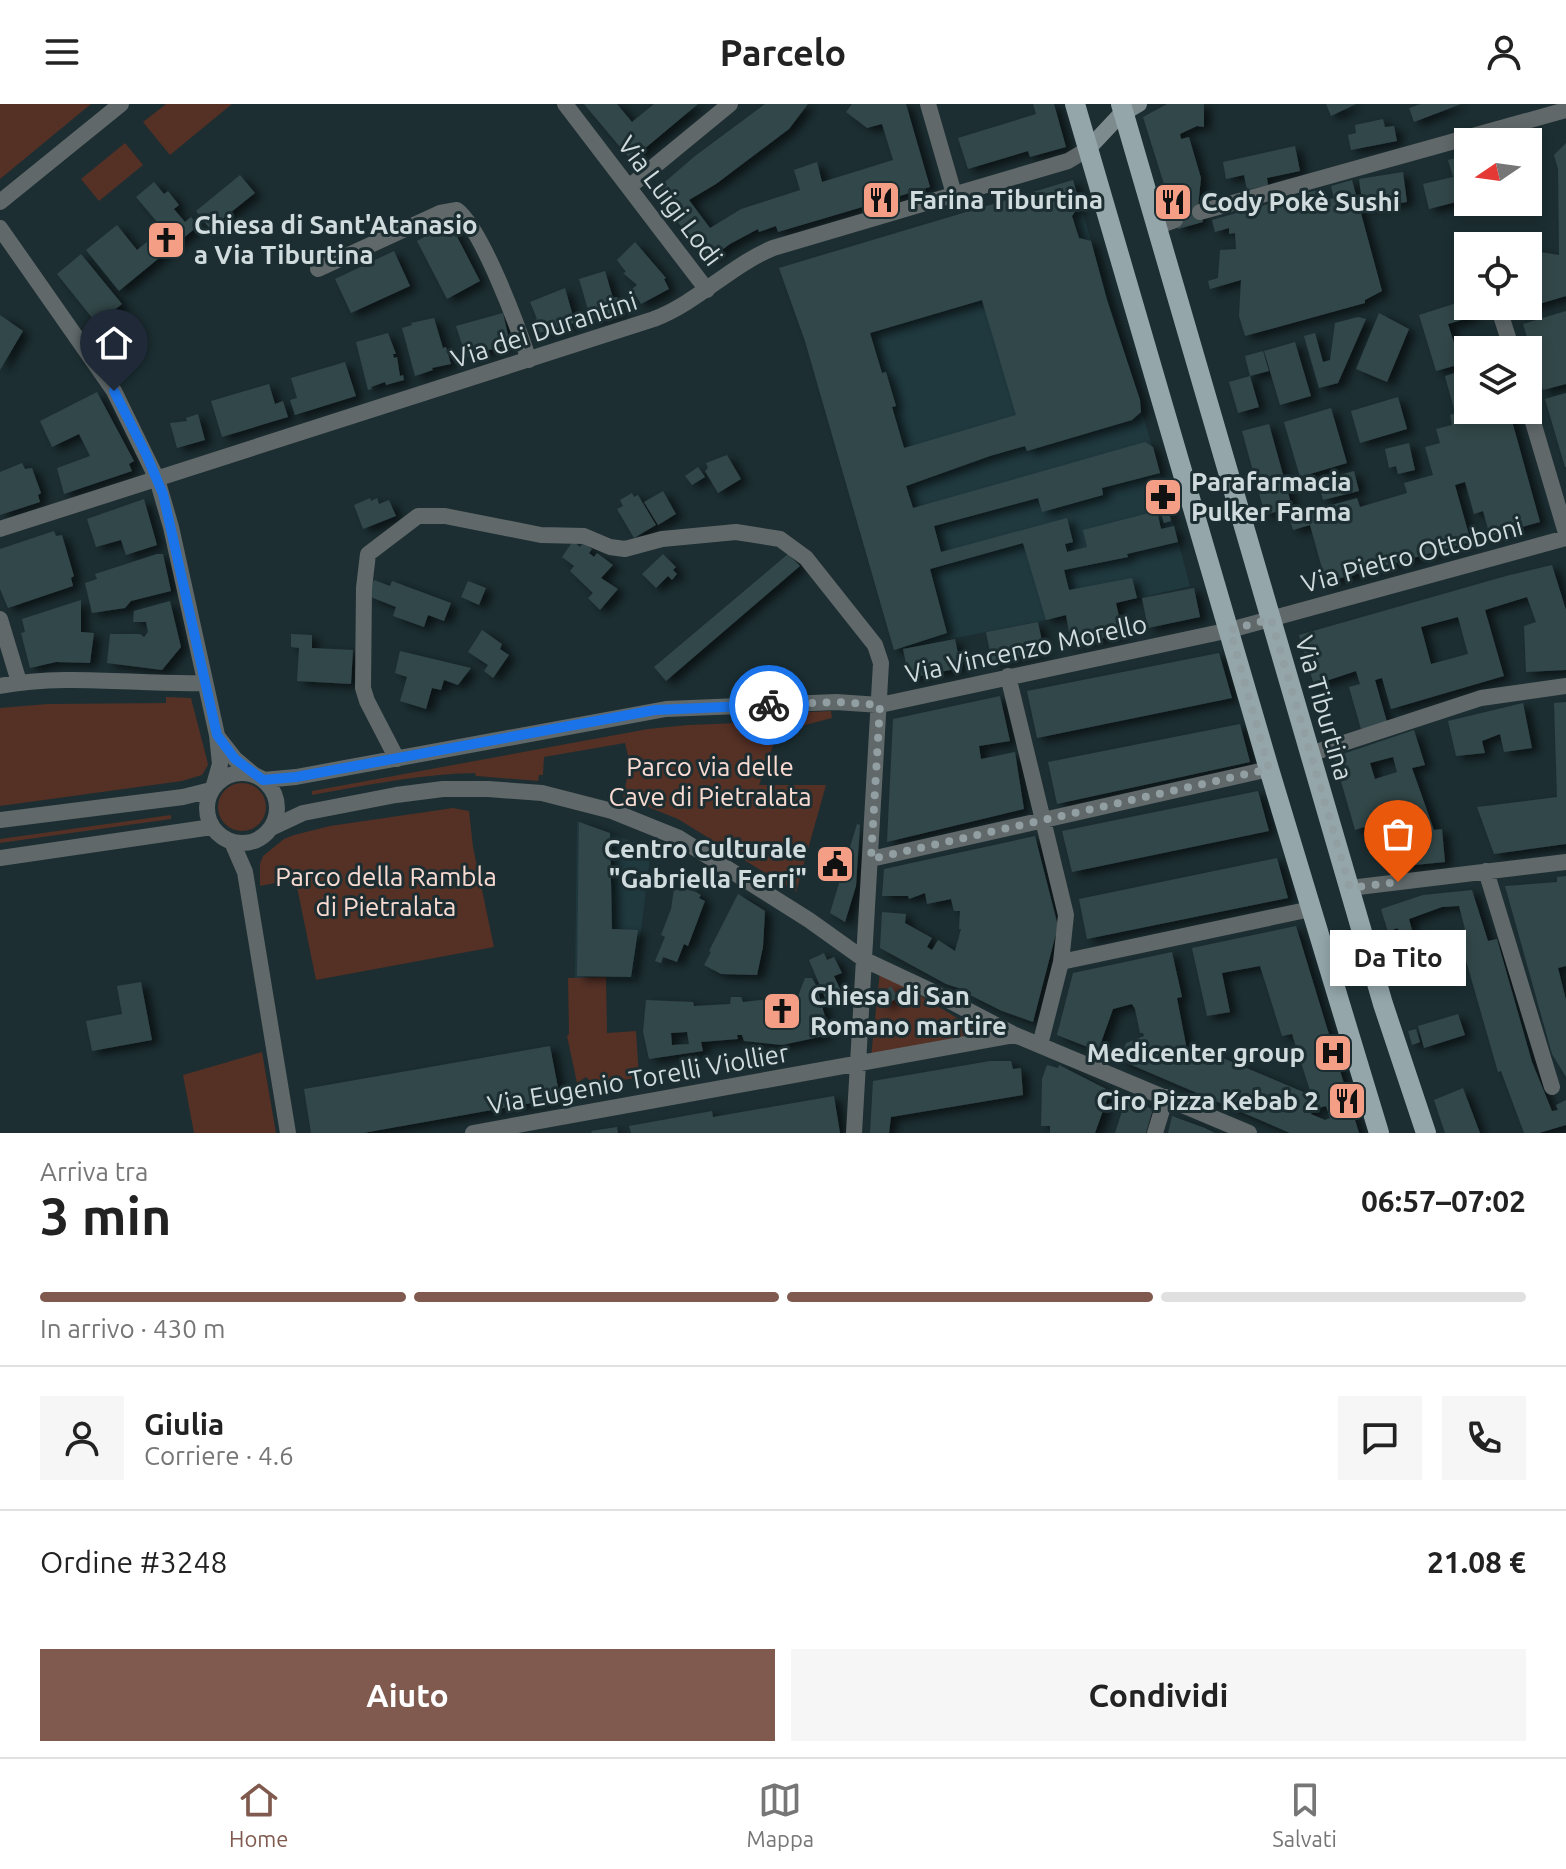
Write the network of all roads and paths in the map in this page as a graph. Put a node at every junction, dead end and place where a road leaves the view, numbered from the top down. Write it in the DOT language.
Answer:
graph roads {
  1 [pos="121,104"];
  2 [pos="565,104"];
  3 [pos="730,104"];
  4 [pos="928,104"];
  5 [pos="1075,104"];
  6 [pos="1128,107"];
  7 [pos="1566,110"];
  8 [pos="1088,149"];
  9 [pos="629,187"];
  10 [pos="954,194"];
  11 [pos="0,202"];
  12 [pos="1200,212"];
  13 [pos="0,228"];
  14 [pos="318,269"];
  15 [pos="707,290"];
  16 [pos="529,360"];
  17 [pos="1534,424"];
  18 [pos="157,479"];
  19 [pos="0,529"];
  20 [pos="1566,535"];
  21 [pos="0,619"];
  22 [pos="1271,619"];
  23 [pos="1230,630"];
  24 [pos="1008,676"];
  25 [pos="19,682"];
  26 [pos="204,683"];
  27 [pos="0,686"];
  28 [pos="1566,686"];
  29 [pos="880,705"];
  30 [pos="217,735"];
  31 [pos="1310,754"];
  32 [pos="397,759"];
  33 [pos="1269,769"];
  34 [pos="258,777"];
  35 [pos="213,788"];
  36 [pos="0,820"];
  37 [pos="1043,820"];
  38 [pos="212,827"];
  39 [pos="271,828"];
  40 [pos="257,839"];
  41 [pos="232,842"];
  42 [pos="0,858"];
  43 [pos="871,859"];
  44 [pos="1566,862"];
  45 [pos="1486,871"];
  46 [pos="245,872"];
  47 [pos="1350,888"];
  48 [pos="1311,909"];
  49 [pos="865,960"];
  50 [pos="1061,962"];
  51 [pos="1015,1035"];
  52 [pos="1040,1045"];
  53 [pos="859,1064"];
  54 [pos="1552,1087"];
  55 [pos="1166,1097"];
  56 [pos="549,1126"];
  57 [pos="288,1133"];
  58 [pos="473,1133"];
  59 [pos="854,1133"];
  60 [pos="1155,1133"];
  61 [pos="1249,1133"];
  62 [pos="1379,1133"];
  63 [pos="1426,1133"];
  1 -- 11 [label="street"];
  2 -- 9 [label="street, Via Luigi Lodi"];
  3 -- 9 [label="street"];
  4 -- 10 [label="street"];
  5 -- 8 [label="main road"];
  6 -- 8 [label="main road, Via Tiburtina"];
  6 -- 22 [label="main road, Via Tiburtina"];
  7 -- 12 [label="street"];
  8 -- 10 [label="street, Via dei Durantini"];
  8 -- 23 [label="main road"];
  9 -- 15 [label="street, Via Luigi Lodi"];
  10 -- 15 [label="street, Via dei Durantini"];
  13 -- 18 [label="street"];
  14 -- 16 [label="street"];
  15 -- 16 [label="street, Via dei Durantini"];
  16 -- 18 [label="street, Via dei Durantini"];
  17 -- 20 [label="street"];
  18 -- 19 [label="street, Via dei Durantini"];
  18 -- 26 [label="street"];
  20 -- 22 [label="street, Via Pietro Ottoboni"];
  21 -- 25 [label="street"];
  22 -- 23 [label="street, Via Tiburtina"];
  22 -- 31 [label="main road, Via Tiburtina"];
  23 -- 24 [label="street, Via Vincenzo Morello"];
  23 -- 33 [label="main road"];
  24 -- 29 [label="street, Via Vincenzo Morello"];
  24 -- 37 [label="street"];
  25 -- 26 [label="street"];
  25 -- 27 [label="street"];
  26 -- 30 [label="street"];
  28 -- 31 [label="street"];
  29 -- 32 [label="street, Via Vincenzo Morello"];
  29 -- 32 [label="street"];
  29 -- 43 [label="street"];
  30 -- 34 [label="street"];
  30 -- 35 [label="street"];
  31 -- 47 [label="main road, Via Tiburtina"];
  32 -- 34 [label="street, Via Vincenzo Morello"];
  33 -- 37 [label="street"];
  33 -- 48 [label="main road"];
  34 -- 35 [label="street"];
  34 -- 39 [label="street"];
  35 -- 36 [label="street"];
  35 -- 38 [label="street"];
  37 -- 43 [label="street"];
  37 -- 50 [label="street"];
  38 -- 41 [label="street"];
  38 -- 42 [label="street"];
  39 -- 40 [label="street"];
  39 -- 49 [label="street"];
  40 -- 41 [label="street"];
  40 -- 46 [label="street"];
  41 -- 46 [label="street"];
  43 -- 49 [label="street"];
  44 -- 45 [label="street"];
  45 -- 47 [label="street"];
  45 -- 54 [label="street"];
  46 -- 57 [label="street"];
  47 -- 63 [label="main road, Via Tiburtina"];
  48 -- 50 [label="street"];
  48 -- 62 [label="main road"];
  49 -- 51 [label="street"];
  49 -- 53 [label="street"];
  50 -- 52 [label="street"];
  51 -- 52 [label="street"];
  51 -- 53 [label="street, Via Eugenio Torelli Viollier"];
  52 -- 55 [label="street"];
  53 -- 56 [label="street, Via Eugenio Torelli Viollier"];
  53 -- 59 [label="street"];
  55 -- 60 [label="street"];
  55 -- 61 [label="street"];
  56 -- 58 [label="street, Via Eugenio Torelli Viollier"];
}
